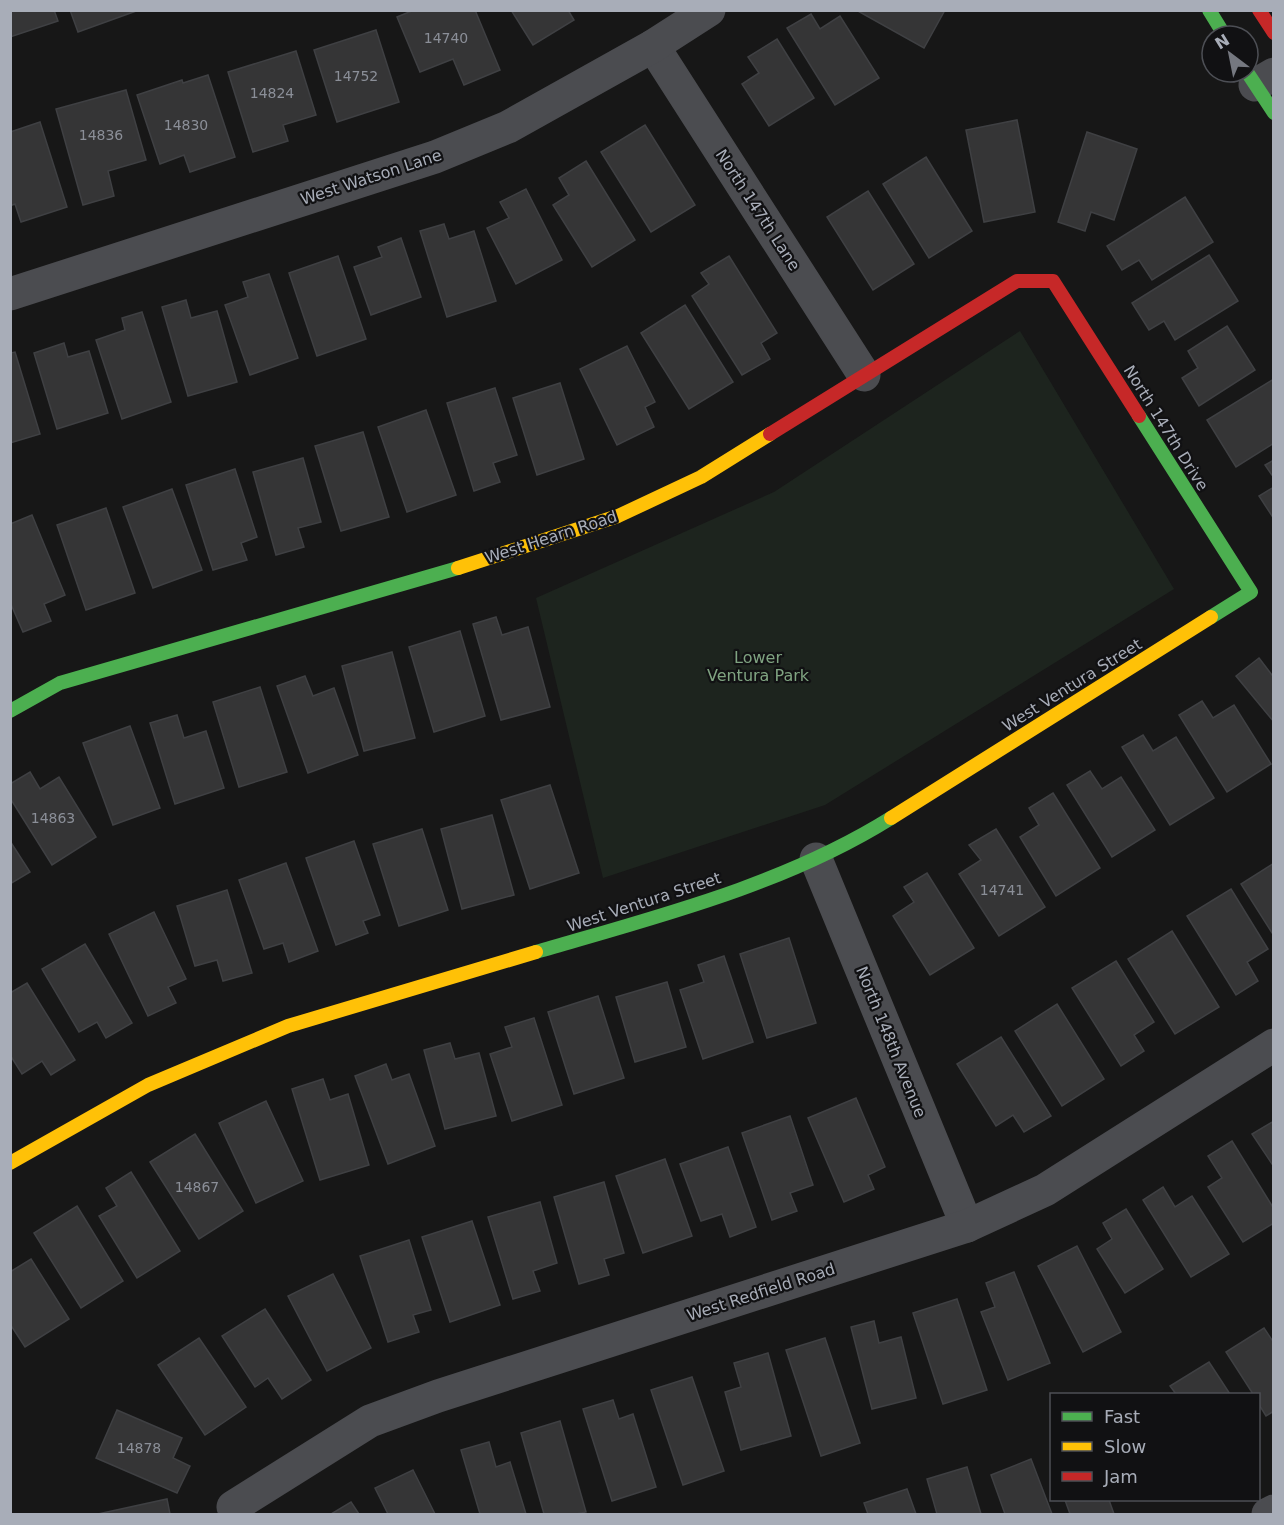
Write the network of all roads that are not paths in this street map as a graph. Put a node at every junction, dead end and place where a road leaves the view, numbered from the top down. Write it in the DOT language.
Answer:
graph roads {
  1 [pos="709,10"];
  2 [pos="1209,10"];
  3 [pos="1259,10"];
  4 [pos="1218,24"];
  5 [pos="1274,33"];
  6 [pos="653,46"];
  7 [pos="1260,79"];
  8 [pos="1274,113"];
  9 [pos="1053,280"];
  10 [pos="10,294"];
  11 [pos="864,375"];
  12 [pos="1251,592"];
  13 [pos="10,711"];
  14 [pos="816,859"];
  15 [pos="1274,1045"];
  16 [pos="14,1154"];
  17 [pos="967,1226"];
  18 [pos="235,1511"];
  19 [pos="1274,1511"];
  20 [pos="1268,1515"];
  1 -- 6 [label="street, West Watson Lane"];
  2 -- 4 [label="street"];
  3 -- 5 [label="street"];
  6 -- 10 [label="street, West Watson Lane"];
  6 -- 11 [label="street, North 147th Lane"];
  7 -- 8 [label="street"];
  9 -- 11 [label="street, West Hearn Road"];
  9 -- 12 [label="street, North 147th Drive"];
  11 -- 13 [label="street, West Hearn Road"];
  12 -- 14 [label="street, West Ventura Street"];
  14 -- 16 [label="street, West Ventura Street"];
  14 -- 17 [label="street, North 148th Avenue"];
  15 -- 17 [label="street, West Redfield Road"];
  17 -- 18 [label="street, West Redfield Road"];
  19 -- 20 [label="street"];
}
